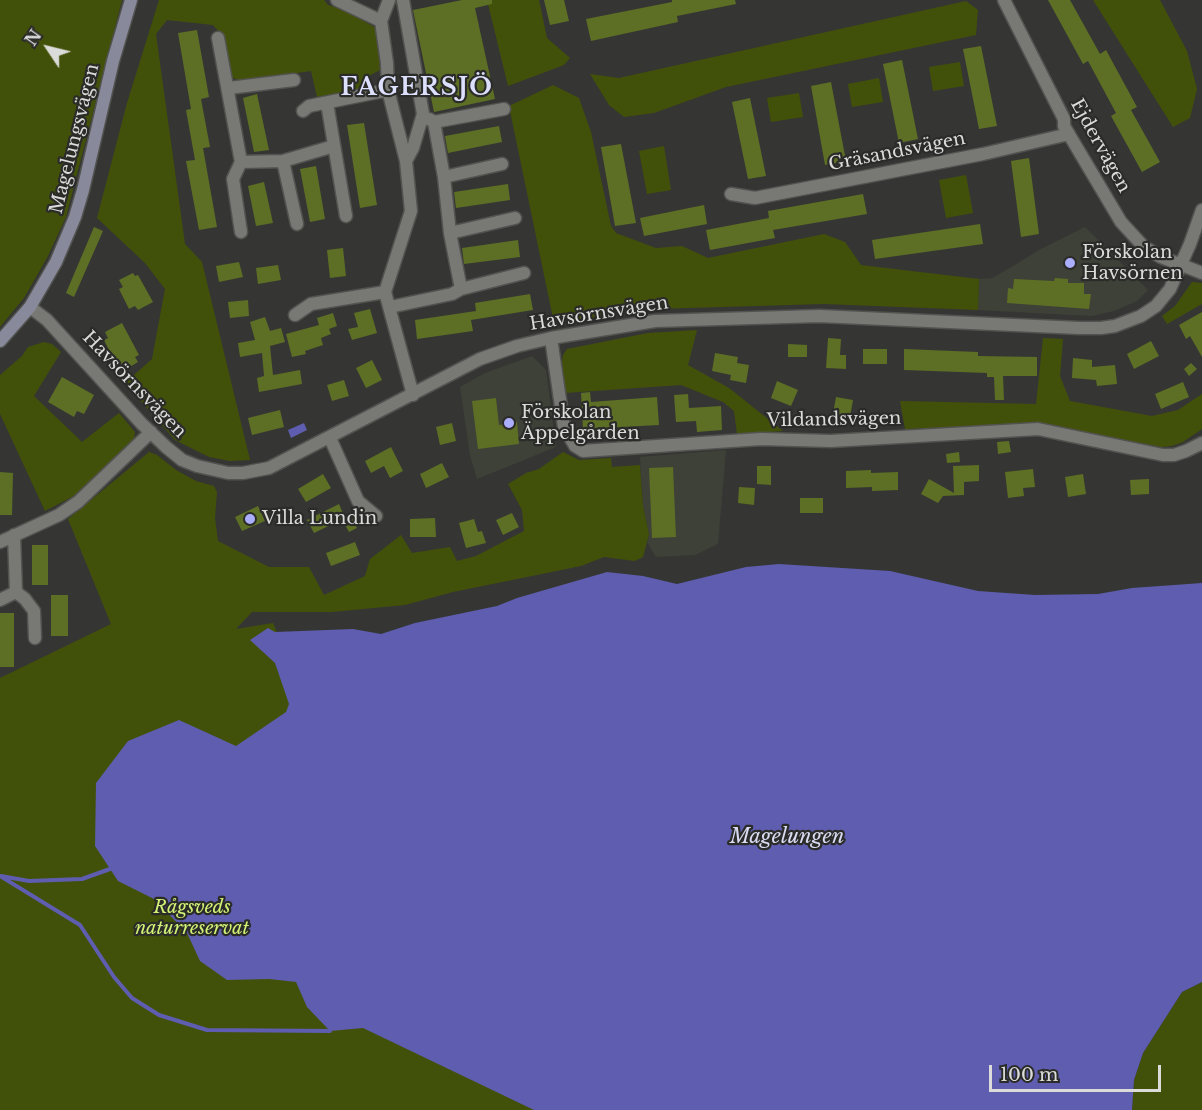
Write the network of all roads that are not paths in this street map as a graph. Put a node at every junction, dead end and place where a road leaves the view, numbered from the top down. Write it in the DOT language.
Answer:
graph roads {
  1 [pos="131,0"];
  2 [pos="337,0"];
  3 [pos="389,0"];
  4 [pos="403,0"];
  5 [pos="1004,0"];
  6 [pos="381,21"];
  7 [pos="218,38"];
  8 [pos="294,80"];
  9 [pos="229,88"];
  10 [pos="388,90"];
  11 [pos="327,103"];
  12 [pos="504,109"];
  13 [pos="303,111"];
  14 [pos="423,114"];
  15 [pos="434,122"];
  16 [pos="1069,134"];
  17 [pos="334,146"];
  18 [pos="283,161"];
  19 [pos="406,161"];
  20 [pos="241,162"];
  21 [pos="502,164"];
  22 [pos="444,177"];
  23 [pos="731,194"];
  24 [pos="1202,210"];
  25 [pos="346,216"];
  26 [pos="515,218"];
  27 [pos="297,224"];
  28 [pos="241,232"];
  29 [pos="450,233"];
  30 [pos="1181,265"];
  31 [pos="524,273"];
  32 [pos="1202,273"];
  33 [pos="461,289"];
  34 [pos="385,292"];
  35 [pos="30,307"];
  36 [pos="390,307"];
  37 [pos="295,315"];
  38 [pos="551,338"];
  39 [pos="0,341"];
  40 [pos="413,395"];
  41 [pos="151,432"];
  42 [pos="330,438"];
  43 [pos="1202,443"];
  44 [pos="376,516"];
  45 [pos="14,536"];
  46 [pos="0,542"];
  47 [pos="16,592"];
  48 [pos="0,600"];
  49 [pos="35,638"];
  1 -- 35 [label="main road, Magelungsvägen"];
  2 -- 6 [label="street"];
  3 -- 6 [label="street"];
  4 -- 14 [label="street"];
  5 -- 16 [label="street, Ejdervägen"];
  6 -- 10 [label="street"];
  7 -- 9 [label="street"];
  8 -- 9 [label="street"];
  9 -- 20 [label="street"];
  10 -- 11 [label="street"];
  10 -- 19 [label="street"];
  11 -- 13 [label="street"];
  11 -- 17 [label="street"];
  12 -- 15 [label="street"];
  14 -- 15 [label="street"];
  14 -- 19 [label="street"];
  15 -- 22 [label="street"];
  16 -- 23 [label="street, Gräsandsvägen"];
  16 -- 30 [label="street, Ejdervägen"];
  17 -- 18 [label="street"];
  17 -- 25 [label="street"];
  18 -- 20 [label="street"];
  18 -- 27 [label="street"];
  19 -- 34 [label="street"];
  20 -- 28 [label="street"];
  21 -- 22 [label="street"];
  22 -- 29 [label="street"];
  24 -- 30 [label="street, Havsörnsvägen"];
  26 -- 29 [label="street"];
  29 -- 33 [label="street"];
  30 -- 32 [label="street, Ejdervägen"];
  30 -- 38 [label="street, Havsörnsvägen"];
  31 -- 33 [label="street"];
  33 -- 36 [label="street"];
  34 -- 36 [label="street"];
  34 -- 37 [label="street"];
  35 -- 39 [label="main road, Magelungsvägen"];
  35 -- 41 [label="street, Havsörnsvägen"];
  36 -- 40 [label="street"];
  38 -- 40 [label="street, Havsörnsvägen"];
  38 -- 43 [label="street, Vildandsvägen"];
  40 -- 42 [label="street, Havsörnsvägen"];
  41 -- 42 [label="street, Havsörnsvägen"];
  41 -- 45 [label="street"];
  42 -- 44 [label="street"];
  45 -- 46 [label="street"];
  45 -- 47 [label="street"];
  47 -- 48 [label="street"];
  47 -- 49 [label="street"];
}
